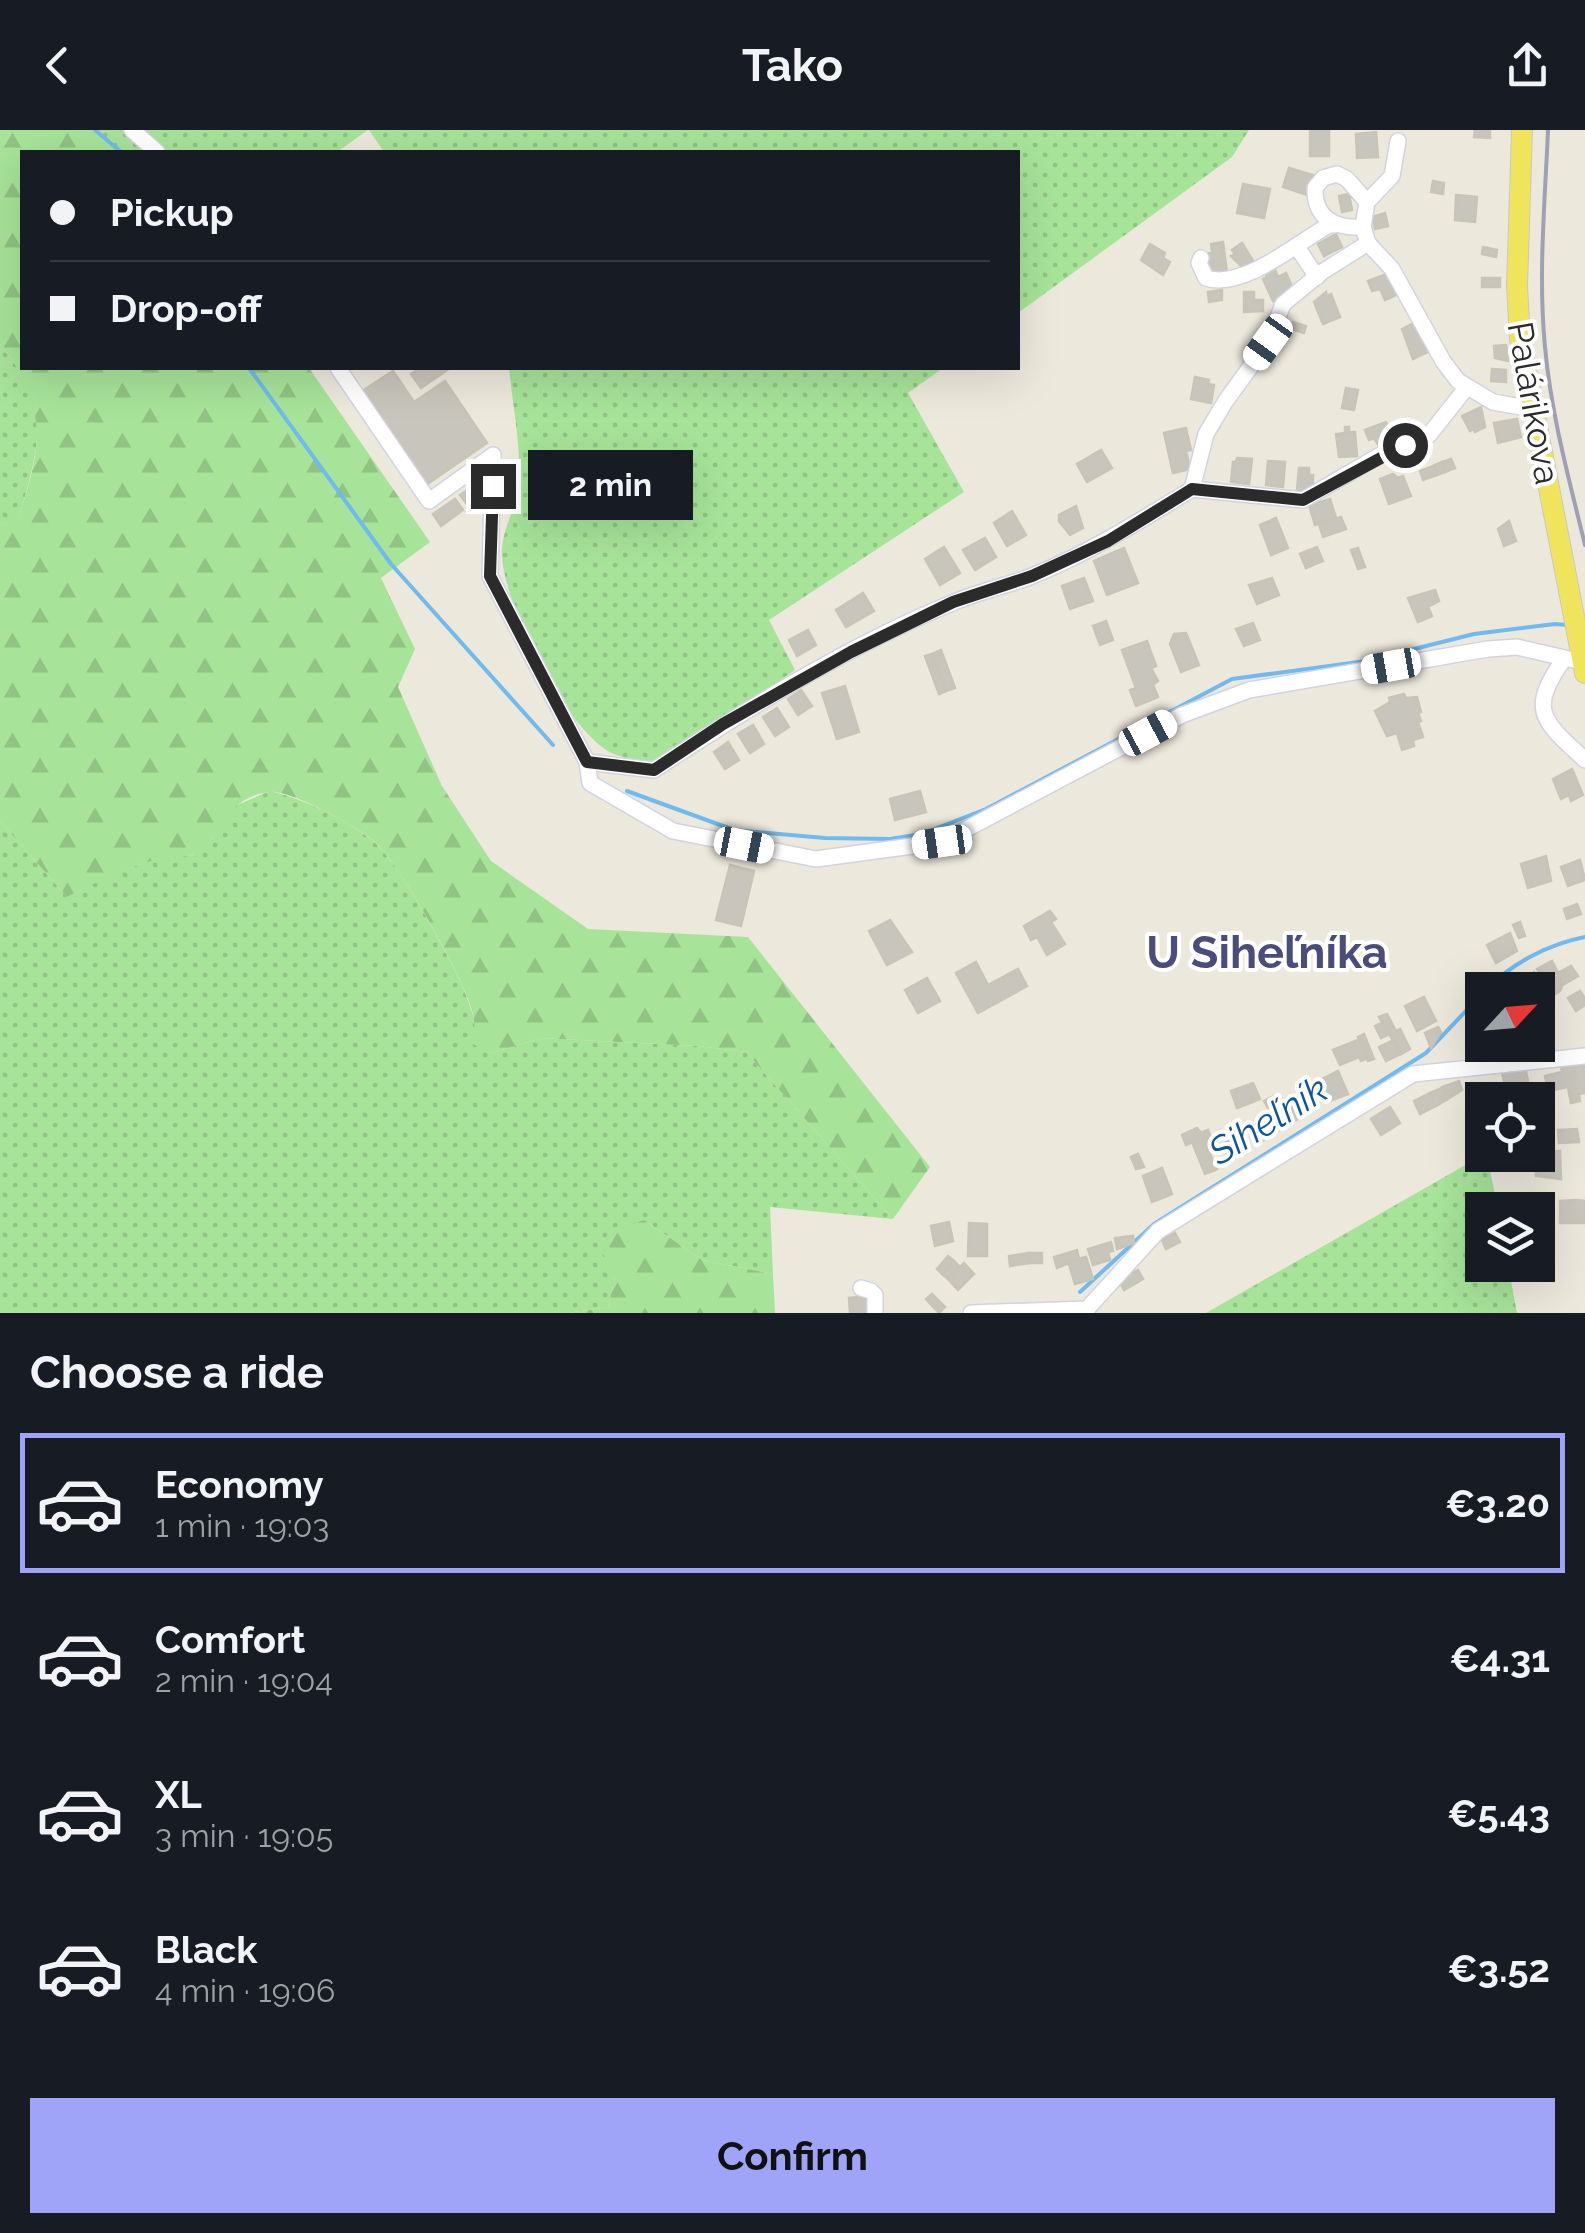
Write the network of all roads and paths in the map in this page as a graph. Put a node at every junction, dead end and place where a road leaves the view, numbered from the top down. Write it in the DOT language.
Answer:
graph roads {
  1 [pos="132,130"];
  2 [pos="1522,130"];
  3 [pos="1398,141"];
  4 [pos="155,150"];
  5 [pos="1367,202"];
  6 [pos="1335,225"];
  7 [pos="1366,235"];
  8 [pos="1296,248"];
  9 [pos="1202,258"];
  10 [pos="1316,277"];
  11 [pos="339,370"];
  12 [pos="1467,387"];
  13 [pos="1532,409"];
  14 [pos="1192,489"];
  15 [pos="1577,659"];
  16 [pos="1585,760"];
  17 [pos="587,762"];
  18 [pos="1585,1056"];
  19 [pos="860,1288"];
  20 [pos="875,1313"];
  21 [pos="971,1313"];
  1 -- 4 [label="street"];
  2 -- 13 [label="main road, Palárikova"];
  3 -- 5 [label="street"];
  5 -- 6 [label="street"];
  5 -- 7 [label="street"];
  6 -- 7 [label="street"];
  6 -- 8 [label="street"];
  7 -- 10 [label="street"];
  7 -- 12 [label="street"];
  8 -- 9 [label="street"];
  8 -- 10 [label="street"];
  10 -- 14 [label="street"];
  11 -- 17 [label="street"];
  12 -- 13 [label="street"];
  12 -- 14 [label="street"];
  13 -- 15 [label="main road, Palárikova"];
  14 -- 17 [label="street"];
  15 -- 16 [label="street"];
  15 -- 17 [label="street"];
  18 -- 21 [label="street"];
  19 -- 20 [label="street"];
}
